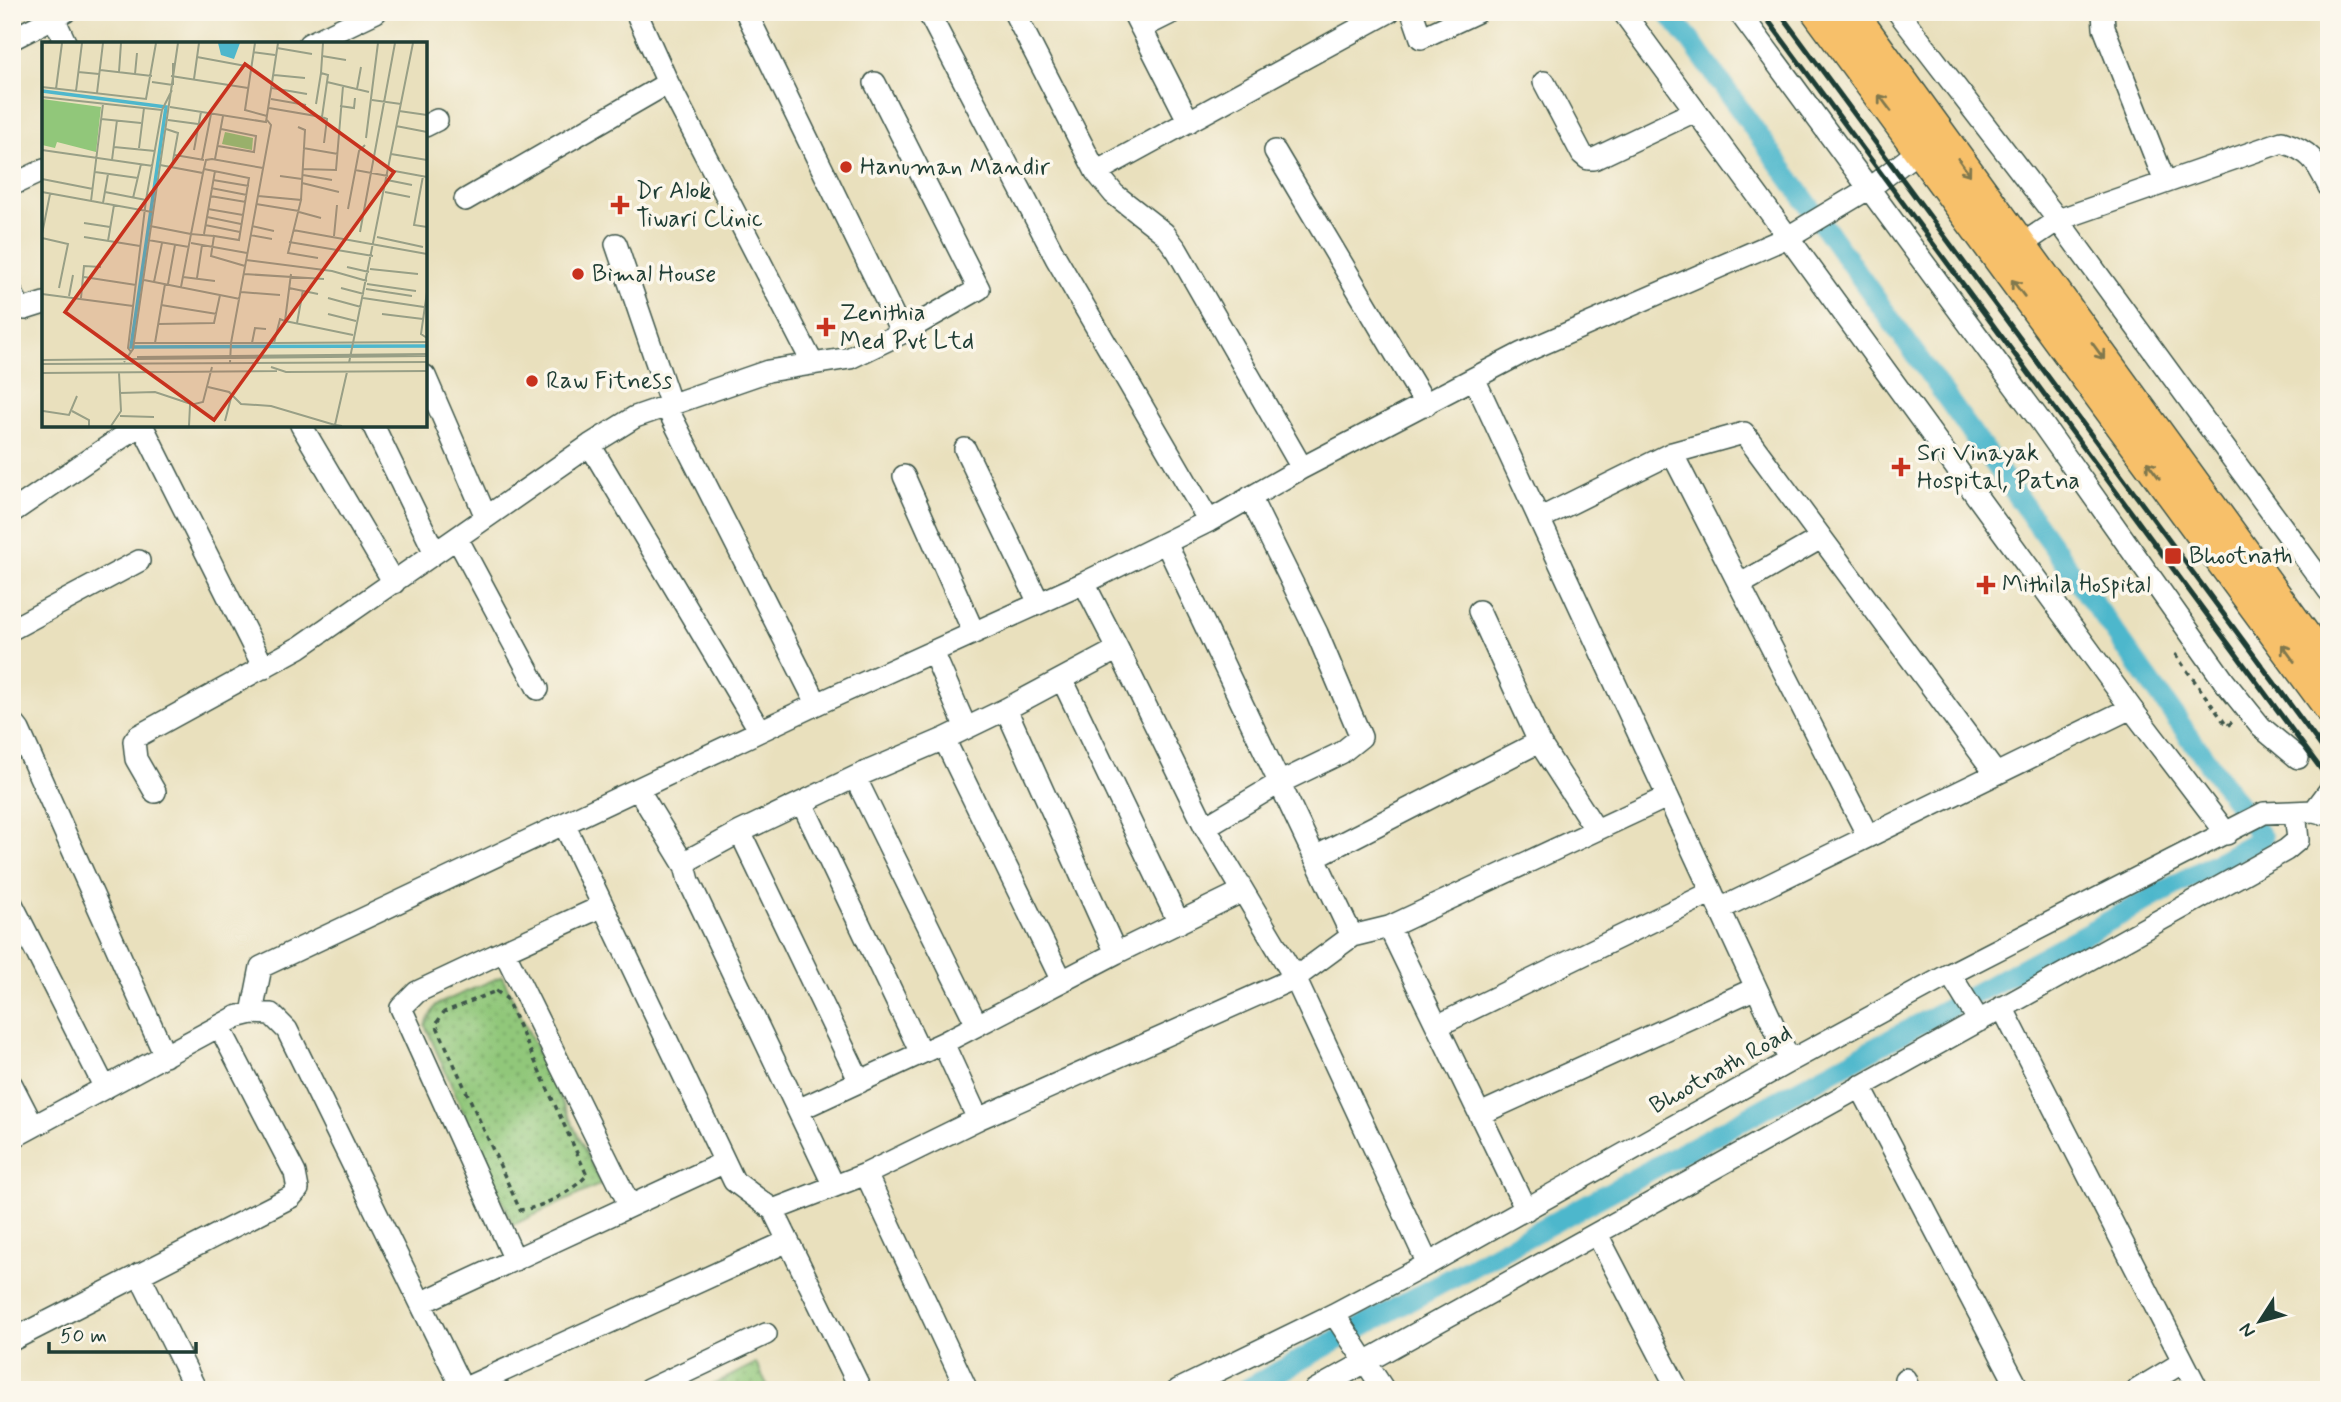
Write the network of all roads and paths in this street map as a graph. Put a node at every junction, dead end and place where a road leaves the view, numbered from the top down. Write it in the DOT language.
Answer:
graph roads {
  1 [pos="376,12"];
  2 [pos="636,12"];
  3 [pos="746,12"];
  4 [pos="928,12"];
  5 [pos="1014,12"];
  6 [pos="1173,12"];
  7 [pos="1389,12"];
  8 [pos="1412,12"];
  9 [pos="1477,12"];
  10 [pos="1623,12"];
  11 [pos="1739,12"];
  12 [pos="1817,12"];
  13 [pos="1852,12"];
  14 [pos="1898,12"];
  15 [pos="2103,12"];
  16 [pos="59,15"];
  17 [pos="1137,20"];
  18 [pos="13,36"];
  19 [pos="66,42"];
  20 [pos="313,42"];
  21 [pos="1544,82"];
  22 [pos="668,83"];
  23 [pos="875,83"];
  24 [pos="1695,111"];
  25 [pos="1189,122"];
  26 [pos="1920,150"];
  27 [pos="1275,151"];
  28 [pos="42,171"];
  29 [pos="1096,172"];
  30 [pos="2165,182"];
  31 [pos="12,184"];
  32 [pos="2329,187"];
  33 [pos="1868,189"];
  34 [pos="465,200"];
  35 [pos="2058,220"];
  36 [pos="1792,235"];
  37 [pos="616,244"];
  38 [pos="2021,245"];
  39 [pos="12,293"];
  40 [pos="42,304"];
  41 [pos="902,332"];
  42 [pos="813,364"];
  43 [pos="1474,378"];
  44 [pos="427,381"];
  45 [pos="668,405"];
  46 [pos="1426,405"];
  47 [pos="138,427"];
  48 [pos="142,427"];
  49 [pos="302,427"];
  50 [pos="374,427"];
  51 [pos="590,445"];
  52 [pos="965,449"];
  53 [pos="1672,453"];
  54 [pos="1302,468"];
  55 [pos="904,476"];
  56 [pos="1250,497"];
  57 [pos="12,512"];
  58 [pos="486,517"];
  59 [pos="1539,519"];
  60 [pos="1209,521"];
  61 [pos="457,538"];
  62 [pos="1821,538"];
  63 [pos="1166,542"];
  64 [pos="435,553"];
  65 [pos="139,561"];
  66 [pos="394,583"];
  67 [pos="1084,583"];
  68 [pos="1739,586"];
  69 [pos="2329,591"];
  70 [pos="1039,603"];
  71 [pos="1479,611"];
  72 [pos="12,629"];
  73 [pos="974,633"];
  74 [pos="2319,637"];
  75 [pos="1118,649"];
  76 [pos="933,652"];
  77 [pos="2175,653"];
  78 [pos="264,668"];
  79 [pos="2329,668"];
  80 [pos="1062,679"];
  81 [pos="538,689"];
  82 [pos="817,704"];
  83 [pos="2211,704"];
  84 [pos="2131,708"];
  85 [pos="2329,708"];
  86 [pos="1006,709"];
  87 [pos="12,721"];
  88 [pos="967,728"];
  89 [pos="760,731"];
  90 [pos="944,739"];
  91 [pos="1539,742"];
  92 [pos="2298,758"];
  93 [pos="1996,774"];
  94 [pos="855,776"];
  95 [pos="1279,783"];
  96 [pos="638,789"];
  97 [pos="2329,791"];
  98 [pos="155,792"];
  99 [pos="1667,797"];
  100 [pos="802,803"];
  101 [pos="2317,809"];
  102 [pos="564,824"];
  103 [pos="1205,827"];
  104 [pos="1596,830"];
  105 [pos="740,832"];
  106 [pos="2230,832"];
  107 [pos="1868,836"];
  108 [pos="1315,857"];
  109 [pos="685,866"];
  110 [pos="1243,891"];
  111 [pos="1716,900"];
  112 [pos="12,904"];
  113 [pos="603,906"];
  114 [pos="1179,923"];
  115 [pos="1389,927"];
  116 [pos="1352,936"];
  117 [pos="503,951"];
  118 [pos="1116,953"];
  119 [pos="1295,978"];
  120 [pos="1953,978"];
  121 [pos="1062,981"];
  122 [pos="1756,988"];
  123 [pos="2003,1007"];
  124 [pos="252,1013"];
  125 [pos="1977,1018"];
  126 [pos="978,1025"];
  127 [pos="219,1026"];
  128 [pos="1437,1026"];
  129 [pos="943,1044"];
  130 [pos="921,1053"];
  131 [pos="165,1056"];
  132 [pos="1790,1061"];
  133 [pos="860,1082"];
  134 [pos="12,1085"];
  135 [pos="1860,1086"];
  136 [pos="105,1088"];
  137 [pos="798,1110"];
  138 [pos="1480,1114"];
  139 [pos="978,1119"];
  140 [pos="33,1126"];
  141 [pos="12,1138"];
  142 [pos="725,1162"];
  143 [pos="866,1174"];
  144 [pos="834,1186"];
  145 [pos="630,1206"];
  146 [pos="520,1210"];
  147 [pos="773,1210"];
  148 [pos="1526,1210"];
  149 [pos="1597,1234"];
  150 [pos="788,1241"];
  151 [pos="514,1260"];
  152 [pos="1428,1264"];
  153 [pos="139,1274"];
  154 [pos="421,1303"];
  155 [pos="1339,1321"];
  156 [pos="766,1334"];
  157 [pos="12,1340"];
  158 [pos="1362,1358"];
  159 [pos="2183,1363"];
  160 [pos="463,1389"];
  161 [pos="196,1390"];
  162 [pos="648,1390"];
  163 [pos="861,1390"];
  164 [pos="967,1390"];
  165 [pos="1178,1390"];
  166 [pos="1315,1390"];
  167 [pos="1384,1390"];
  168 [pos="1678,1390"];
  169 [pos="2019,1390"];
  170 [pos="2137,1390"];
  171 [pos="2198,1390"];
  1 -- 20 [label="street"];
  2 -- 22 [label="street"];
  3 -- 41 [label="street"];
  4 -- 60 [label="street"];
  5 -- 29 [label="street"];
  6 -- 17 [label="street"];
  7 -- 25 [label="street"];
  8 -- 9 [label="street"];
  10 -- 24 [label="street"];
  11 -- 33 [label="street"];
  26 -- 12 [label="highway, one-way"];
  13 -- 38 [label="highway, one-way"];
  14 -- 35 [label="street"];
  15 -- 30 [label="street"];
  16 -- 18 [label="street"];
  16 -- 19 [label="street"];
  17 -- 25 [label="street"];
  21 -- 24 [label="street"];
  22 -- 34 [label="street"];
  22 -- 42 [label="street"];
  23 -- 41 [label="street"];
  24 -- 36 [label="street"];
  25 -- 29 [label="street"];
  26 -- 33 [label="street"];
  85 -- 26 [label="highway, one-way"];
  27 -- 46 [label="street"];
  28 -- 31 [label="street"];
  29 -- 54 [label="street"];
  30 -- 32 [label="street"];
  30 -- 35 [label="street"];
  33 -- 36 [label="street"];
  33 -- 92 [label="street"];
  35 -- 38 [label="street"];
  35 -- 69 [label="street"];
  36 -- 43 [label="street"];
  36 -- 84 [label="street"];
  37 -- 45 [label="street"];
  38 -- 74 [label="highway, one-way"];
  39 -- 40 [label="street"];
  41 -- 42 [label="street"];
  42 -- 45 [label="street"];
  43 -- 46 [label="street"];
  43 -- 59 [label="street"];
  44 -- 58 [label="street"];
  45 -- 51 [label="street"];
  45 -- 82 [label="street"];
  46 -- 54 [label="street"];
  47 -- 57 [label="street"];
  48 -- 78 [label="street"];
  49 -- 66 [label="street"];
  50 -- 64 [label="street"];
  51 -- 58 [label="street"];
  51 -- 89 [label="street"];
  52 -- 70 [label="street"];
  53 -- 59 [label="street"];
  53 -- 62 [label="street"];
  53 -- 68 [label="street"];
  54 -- 56 [label="street"];
  55 -- 73 [label="street"];
  56 -- 60 [label="street"];
  56 -- 95 [label="street"];
  58 -- 61 [label="street"];
  59 -- 99 [label="street"];
  60 -- 63 [label="street"];
  61 -- 64 [label="street"];
  61 -- 81 [label="street"];
  62 -- 68 [label="street"];
  62 -- 93 [label="street"];
  63 -- 67 [label="street"];
  63 -- 95 [label="street"];
  64 -- 66 [label="street"];
  65 -- 72 [label="street"];
  66 -- 78 [label="street"];
  67 -- 70 [label="street"];
  67 -- 75 [label="street"];
  68 -- 107 [label="street"];
  70 -- 73 [label="street"];
  71 -- 91 [label="street"];
  73 -- 76 [label="street"];
  74 -- 79 [label="highway"];
  75 -- 80 [label="street"];
  75 -- 103 [label="street"];
  76 -- 82 [label="street"];
  76 -- 88 [label="street"];
  77 -- 83 [label="path"];
  78 -- 98 [label="street"];
  80 -- 86 [label="street"];
  80 -- 114 [label="street"];
  82 -- 89 [label="street"];
  84 -- 93 [label="street"];
  84 -- 106 [label="street"];
  86 -- 88 [label="street"];
  86 -- 118 [label="street"];
  87 -- 131 [label="street"];
  88 -- 90 [label="street"];
  89 -- 96 [label="street"];
  90 -- 94 [label="street"];
  90 -- 121 [label="street"];
  91 -- 104 [label="street"];
  91 -- 108 [label="street"];
  93 -- 107 [label="street"];
  94 -- 100 [label="street"];
  94 -- 126 [label="street"];
  95 -- 103 [label="street"];
  95 -- 108 [label="street"];
  96 -- 102 [label="street"];
  96 -- 109 [label="street"];
  97 -- 101 [label="street"];
  99 -- 104 [label="street"];
  99 -- 111 [label="street"];
  100 -- 105 [label="street"];
  100 -- 130 [label="street"];
  101 -- 106 [label="street, Bhootnath Road"];
  101 -- 123 [label="street"];
  102 -- 113 [label="street"];
  102 -- 124 [label="street"];
  103 -- 110 [label="street"];
  104 -- 115 [label="street"];
  105 -- 109 [label="street"];
  105 -- 133 [label="street"];
  106 -- 120 [label="street, Bhootnath Road"];
  107 -- 111 [label="street"];
  108 -- 116 [label="street"];
  109 -- 137 [label="street"];
  110 -- 114 [label="street"];
  110 -- 119 [label="street"];
  111 -- 122 [label="street"];
  111 -- 128 [label="street"];
  112 -- 136 [label="street"];
  113 -- 117 [label="street"];
  113 -- 142 [label="street"];
  114 -- 118 [label="street"];
  115 -- 116 [label="street"];
  115 -- 128 [label="street"];
  116 -- 119 [label="street"];
  117 -- 145 [label="street"];
  117 -- 151 [label="street"];
  118 -- 121 [label="street"];
  119 -- 139 [label="street"];
  119 -- 152 [label="street"];
  120 -- 125 [label="street"];
  120 -- 132 [label="street, Bhootnath Road"];
  121 -- 126 [label="street"];
  122 -- 132 [label="street"];
  122 -- 138 [label="street"];
  123 -- 125 [label="street"];
  123 -- 159 [label="street"];
  124 -- 127 [label="street"];
  124 -- 154 [label="street"];
  125 -- 135 [label="street"];
  126 -- 129 [label="street"];
  127 -- 131 [label="street"];
  127 -- 153 [label="street"];
  128 -- 138 [label="street"];
  129 -- 130 [label="street"];
  129 -- 139 [label="street"];
  130 -- 133 [label="street"];
  131 -- 136 [label="street"];
  132 -- 148 [label="street, Bhootnath Road"];
  133 -- 137 [label="street"];
  134 -- 140 [label="street"];
  135 -- 149 [label="street"];
  135 -- 169 [label="street"];
  136 -- 140 [label="street"];
  137 -- 144 [label="street"];
  138 -- 148 [label="street"];
  139 -- 143 [label="street"];
  140 -- 141 [label="street"];
  142 -- 145 [label="street"];
  142 -- 147 [label="street"];
  143 -- 144 [label="street"];
  143 -- 164 [label="street"];
  144 -- 147 [label="street"];
  145 -- 151 [label="street"];
  146 -- 146 [label="path"];
  147 -- 150 [label="street"];
  148 -- 152 [label="street, Bhootnath Road"];
  149 -- 158 [label="street"];
  149 -- 168 [label="street"];
  150 -- 160 [label="street"];
  150 -- 163 [label="street"];
  151 -- 154 [label="street"];
  152 -- 155 [label="street, Bhootnath Road"];
  153 -- 157 [label="street"];
  153 -- 161 [label="street"];
  154 -- 160 [label="street"];
  155 -- 158 [label="street"];
  155 -- 165 [label="street, Bhootnath Road"];
  156 -- 162 [label="street"];
  158 -- 166 [label="street"];
  158 -- 167 [label="street"];
  159 -- 170 [label="street"];
  159 -- 171 [label="street"];
}
